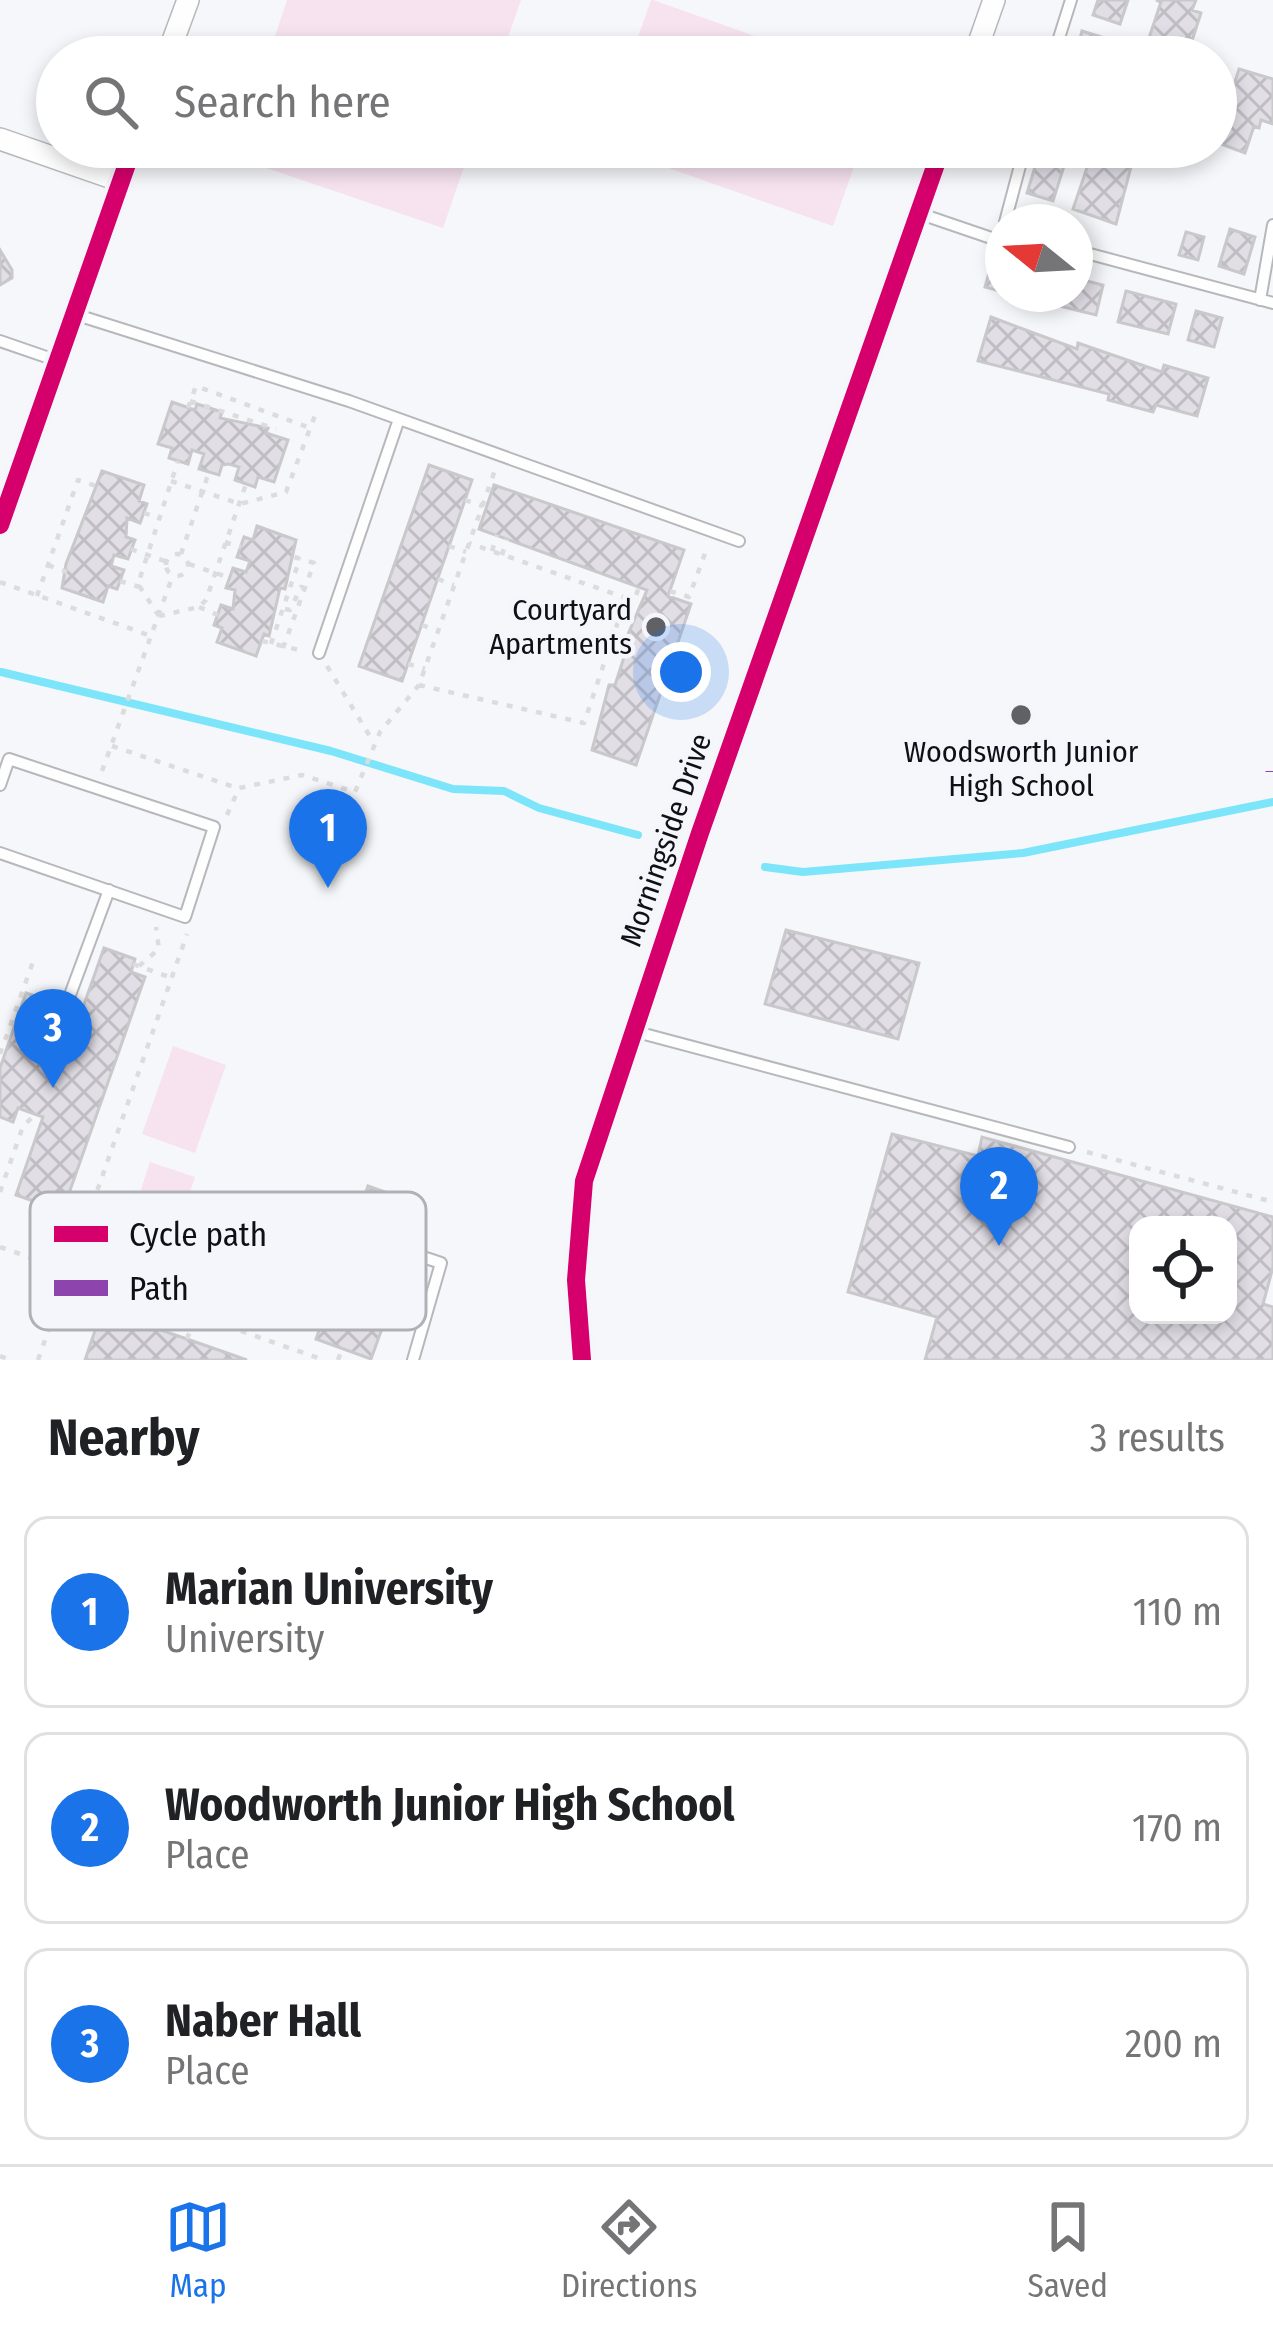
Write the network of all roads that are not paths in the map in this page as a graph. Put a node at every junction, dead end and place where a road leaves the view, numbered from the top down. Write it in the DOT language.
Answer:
graph roads {
  1 [pos="188,0"];
  2 [pos="994,0"];
  3 [pos="1071,0"];
  4 [pos="175,36"];
  5 [pos="981,36"];
  6 [pos="1060,36"];
  7 [pos="0,140"];
  8 [pos="36,152"];
  9 [pos="83,168"];
  10 [pos="126,168"];
  11 [pos="934,168"];
  12 [pos="1020,168"];
  13 [pos="121,181"];
  14 [pos="1011,204"];
  15 [pos="918,213"];
  16 [pos="1273,225"];
  17 [pos="985,234"];
  18 [pos="1093,255"];
  19 [pos="1267,302"];
  20 [pos="74,314"];
  21 [pos="0,341"];
  22 [pos="58,361"];
  23 [pos="399,418"];
  24 [pos="0,525"];
  25 [pos="739,542"];
  26 [pos="319,653"];
  27 [pos="0,785"];
  28 [pos="0,853"];
  29 [pos="109,890"];
  30 [pos="67,1003"];
  31 [pos="633,1031"];
  32 [pos="1069,1147"];
  33 [pos="426,1259"];
  34 [pos="426,1315"];
  35 [pos="422,1330"];
  36 [pos="413,1360"];
  37 [pos="581,1360"];
  1 -- 4 [label="street"];
  2 -- 5 [label="street"];
  3 -- 6 [label="lane"];
  7 -- 8 [label="street"];
  9 -- 13 [label="street"];
  10 -- 13 [label="street"];
  11 -- 15 [label="street, Morningside Drive"];
  12 -- 14 [label="lane"];
  13 -- 20 [label="street"];
  15 -- 17 [label="lane"];
  15 -- 31 [label="street, Morningside Drive"];
  16 -- 19 [label="lane"];
  18 -- 19 [label="lane"];
  20 -- 22 [label="street"];
  20 -- 23 [label="lane"];
  21 -- 22 [label="lane"];
  22 -- 24 [label="street"];
  23 -- 25 [label="lane"];
  23 -- 26 [label="lane"];
  27 -- 29 [label="lane"];
  28 -- 29 [label="lane"];
  29 -- 30 [label="lane"];
  31 -- 32 [label="lane"];
  31 -- 37 [label="street, Morningside Drive"];
  33 -- 34 [label="lane"];
  35 -- 36 [label="lane"];
}
